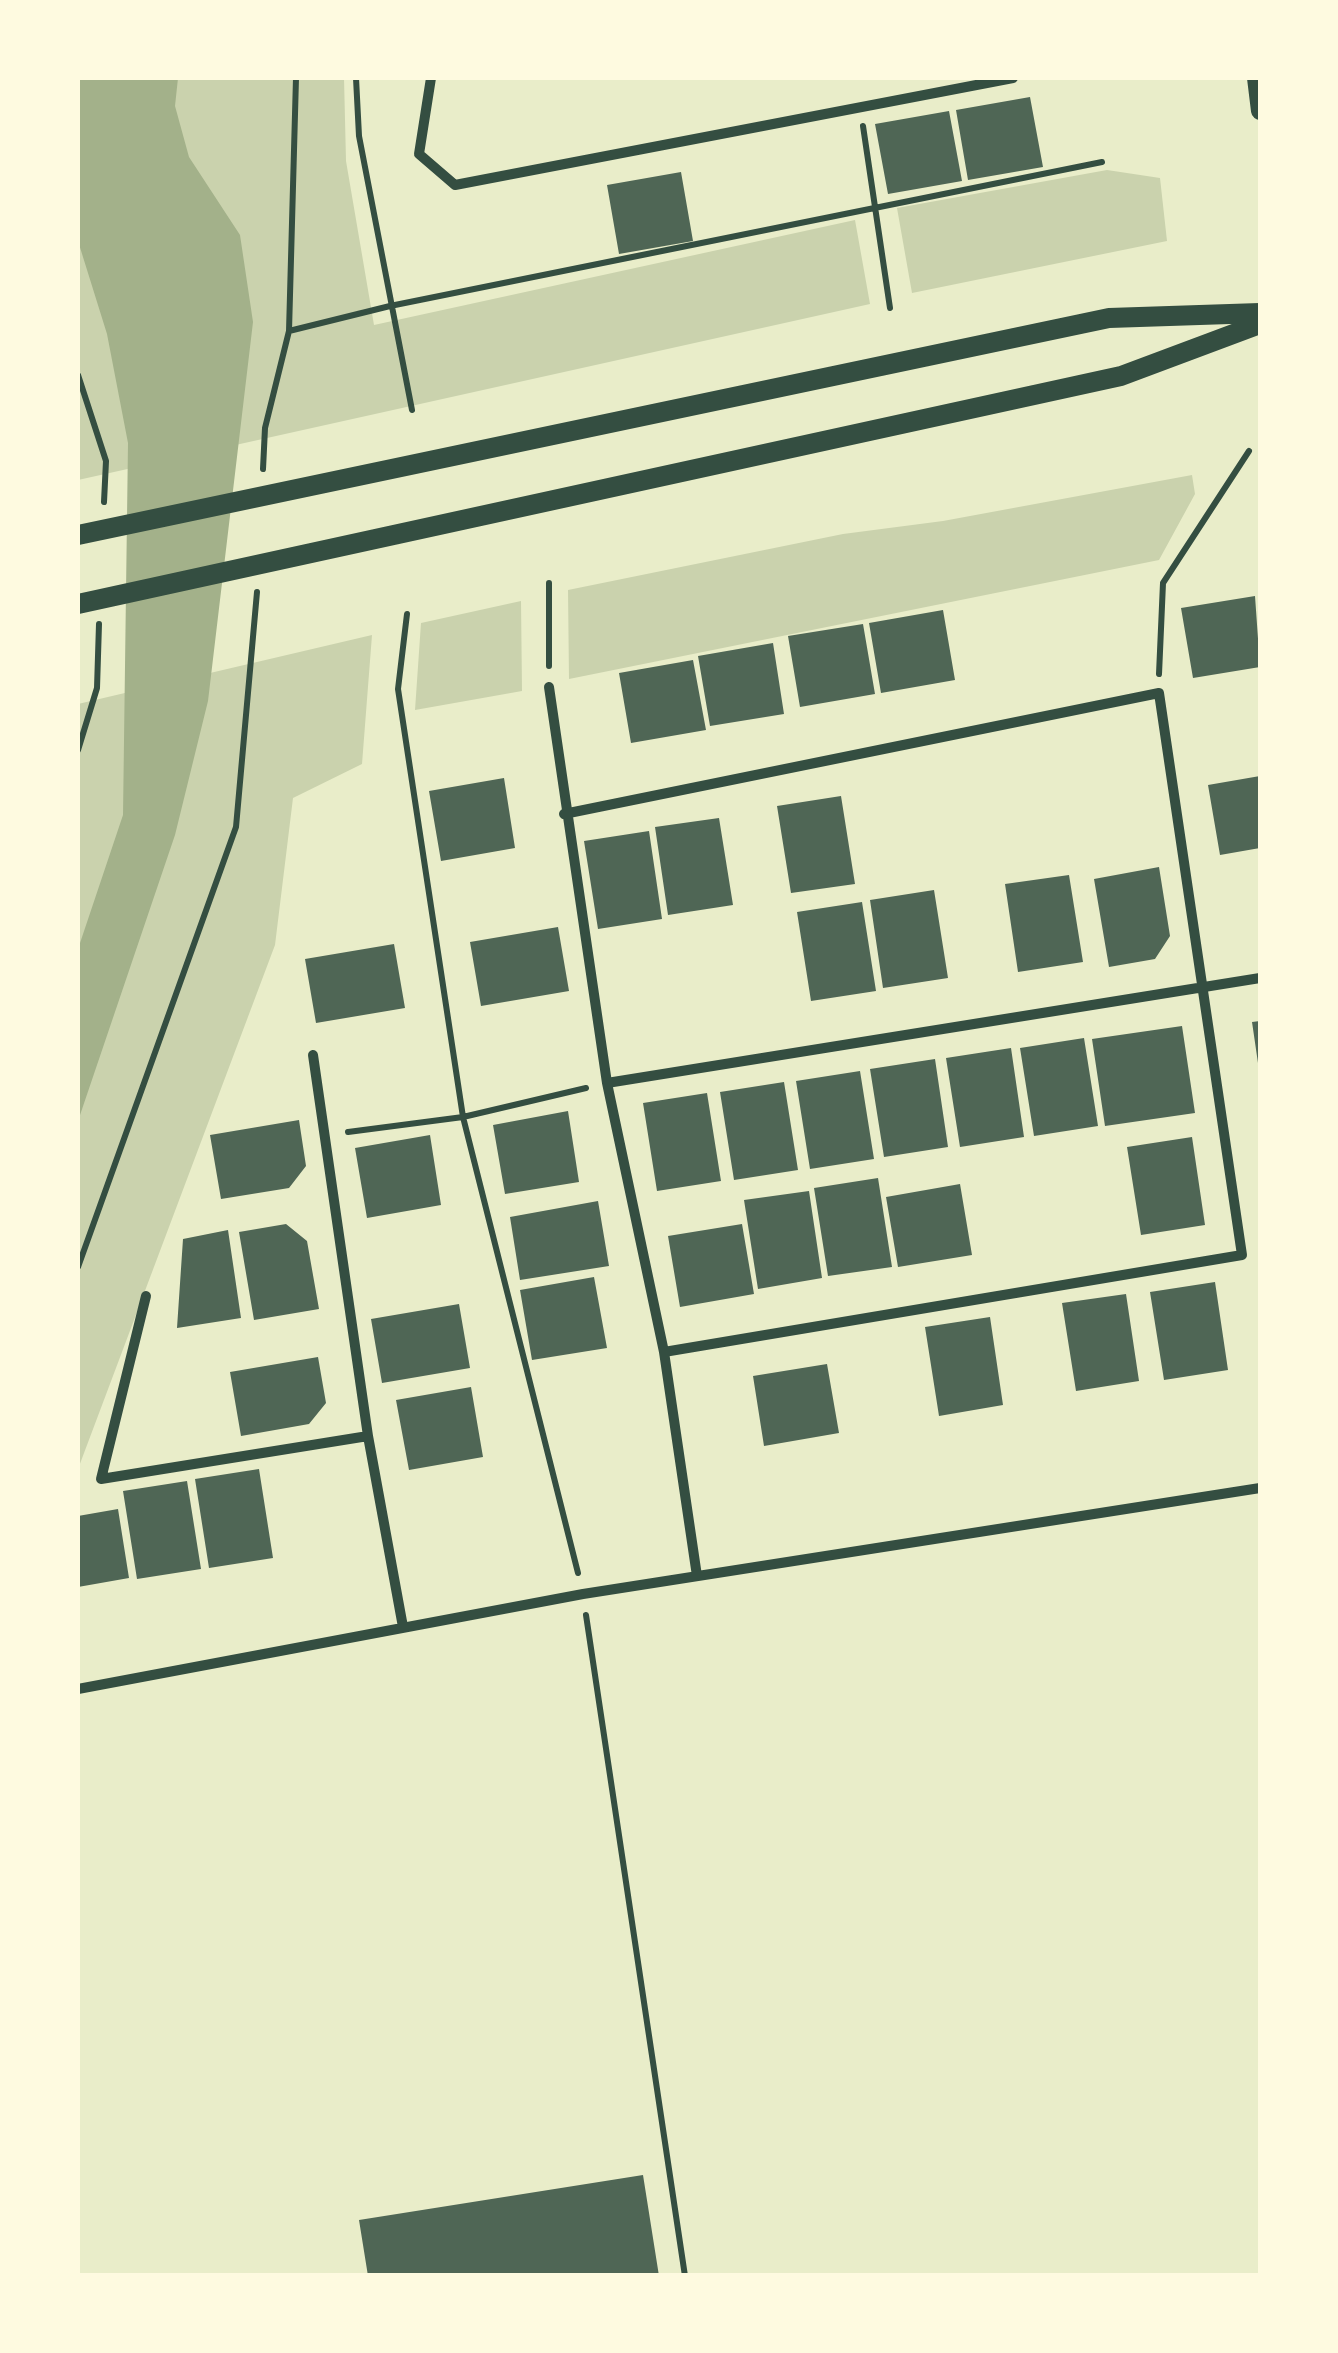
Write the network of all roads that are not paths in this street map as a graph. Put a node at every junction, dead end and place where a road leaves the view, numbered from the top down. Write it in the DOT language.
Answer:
graph roads {
  1 [pos="432,78"];
  2 [pos="1013,78"];
  3 [pos="1256,78"];
  4 [pos="1260,111"];
  5 [pos="1260,313"];
  6 [pos="1260,324"];
  7 [pos="78,535"];
  8 [pos="78,604"];
  9 [pos="549,687"];
  10 [pos="564,814"];
  11 [pos="1260,978"];
  12 [pos="1204,984"];
  13 [pos="313,1055"];
  14 [pos="606,1083"];
  15 [pos="146,1296"];
  16 [pos="664,1352"];
  17 [pos="368,1436"];
  18 [pos="1260,1488"];
  19 [pos="697,1576"];
  20 [pos="403,1627"];
  21 [pos="78,1689"];
  1 -- 2 [label="street"];
  3 -- 4 [label="street"];
  5 -- 7 [label="main road"];
  6 -- 8 [label="main road"];
  9 -- 10 [label="street"];
  10 -- 12 [label="street"];
  10 -- 14 [label="street"];
  11 -- 12 [label="street"];
  12 -- 14 [label="street"];
  12 -- 16 [label="street"];
  13 -- 17 [label="street"];
  14 -- 16 [label="street"];
  15 -- 17 [label="street"];
  16 -- 19 [label="street"];
  17 -- 20 [label="street"];
  18 -- 19 [label="street"];
  19 -- 20 [label="street"];
  20 -- 21 [label="street"];
}
